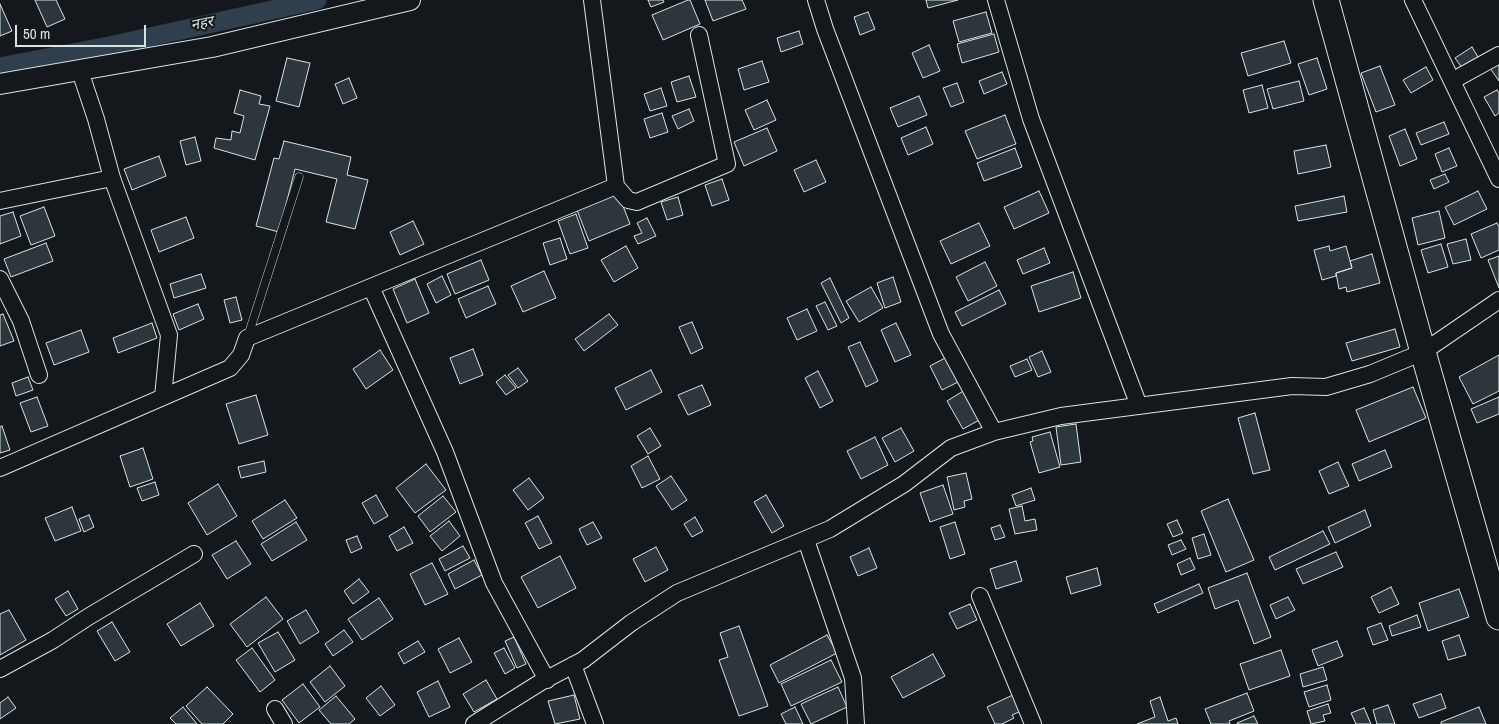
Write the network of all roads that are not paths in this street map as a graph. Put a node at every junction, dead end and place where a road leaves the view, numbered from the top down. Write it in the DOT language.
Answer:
graph roads {
  1 [pos="410,0"];
  2 [pos="592,0"];
  3 [pos="816,0"];
  4 [pos="996,0"];
  5 [pos="1326,0"];
  6 [pos="1413,0"];
  7 [pos="699,35"];
  8 [pos="1499,56"];
  9 [pos="80,71"];
  10 [pos="1452,81"];
  11 [pos="0,84"];
  12 [pos="299,177"];
  13 [pos="112,178"];
  14 [pos="1499,179"];
  15 [pos="616,186"];
  16 [pos="0,201"];
  17 [pos="0,280"];
  18 [pos="371,287"];
  19 [pos="1499,300"];
  20 [pos="248,338"];
  21 [pos="1423,352"];
  22 [pos="39,375"];
  23 [pos="163,397"];
  24 [pos="1139,406"];
  25 [pos="994,432"];
  26 [pos="0,468"];
  27 [pos="806,540"];
  28 [pos="194,554"];
  29 [pos="980,596"];
  30 [pos="1499,617"];
  31 [pos="573,665"];
  32 [pos="0,669"];
  33 [pos="547,680"];
  34 [pos="275,709"];
  35 [pos="284,724"];
  36 [pos="474,724"];
  37 [pos="595,724"];
  38 [pos="856,724"];
  39 [pos="1033,724"];
  1 -- 9 [label="street"];
  2 -- 15 [label="street"];
  3 -- 25 [label="street"];
  4 -- 24 [label="street"];
  5 -- 21 [label="main road"];
  6 -- 10 [label="street"];
  7 -- 15 [label="street"];
  8 -- 10 [label="street"];
  9 -- 11 [label="street"];
  9 -- 13 [label="street"];
  10 -- 14 [label="street"];
  12 -- 20 [label="lane"];
  13 -- 16 [label="street"];
  13 -- 23 [label="street"];
  15 -- 18 [label="street"];
  17 -- 22 [label="street"];
  18 -- 20 [label="street"];
  18 -- 33 [label="street"];
  19 -- 21 [label="street"];
  20 -- 23 [label="street"];
  21 -- 24 [label="street"];
  21 -- 30 [label="main road"];
  23 -- 26 [label="street"];
  24 -- 25 [label="street"];
  25 -- 27 [label="street"];
  27 -- 31 [label="street"];
  27 -- 38 [label="street"];
  28 -- 32 [label="street"];
  29 -- 39 [label="street"];
  31 -- 33 [label="street"];
  31 -- 37 [label="street"];
  33 -- 36 [label="street"];
  34 -- 35 [label="street"];
}
